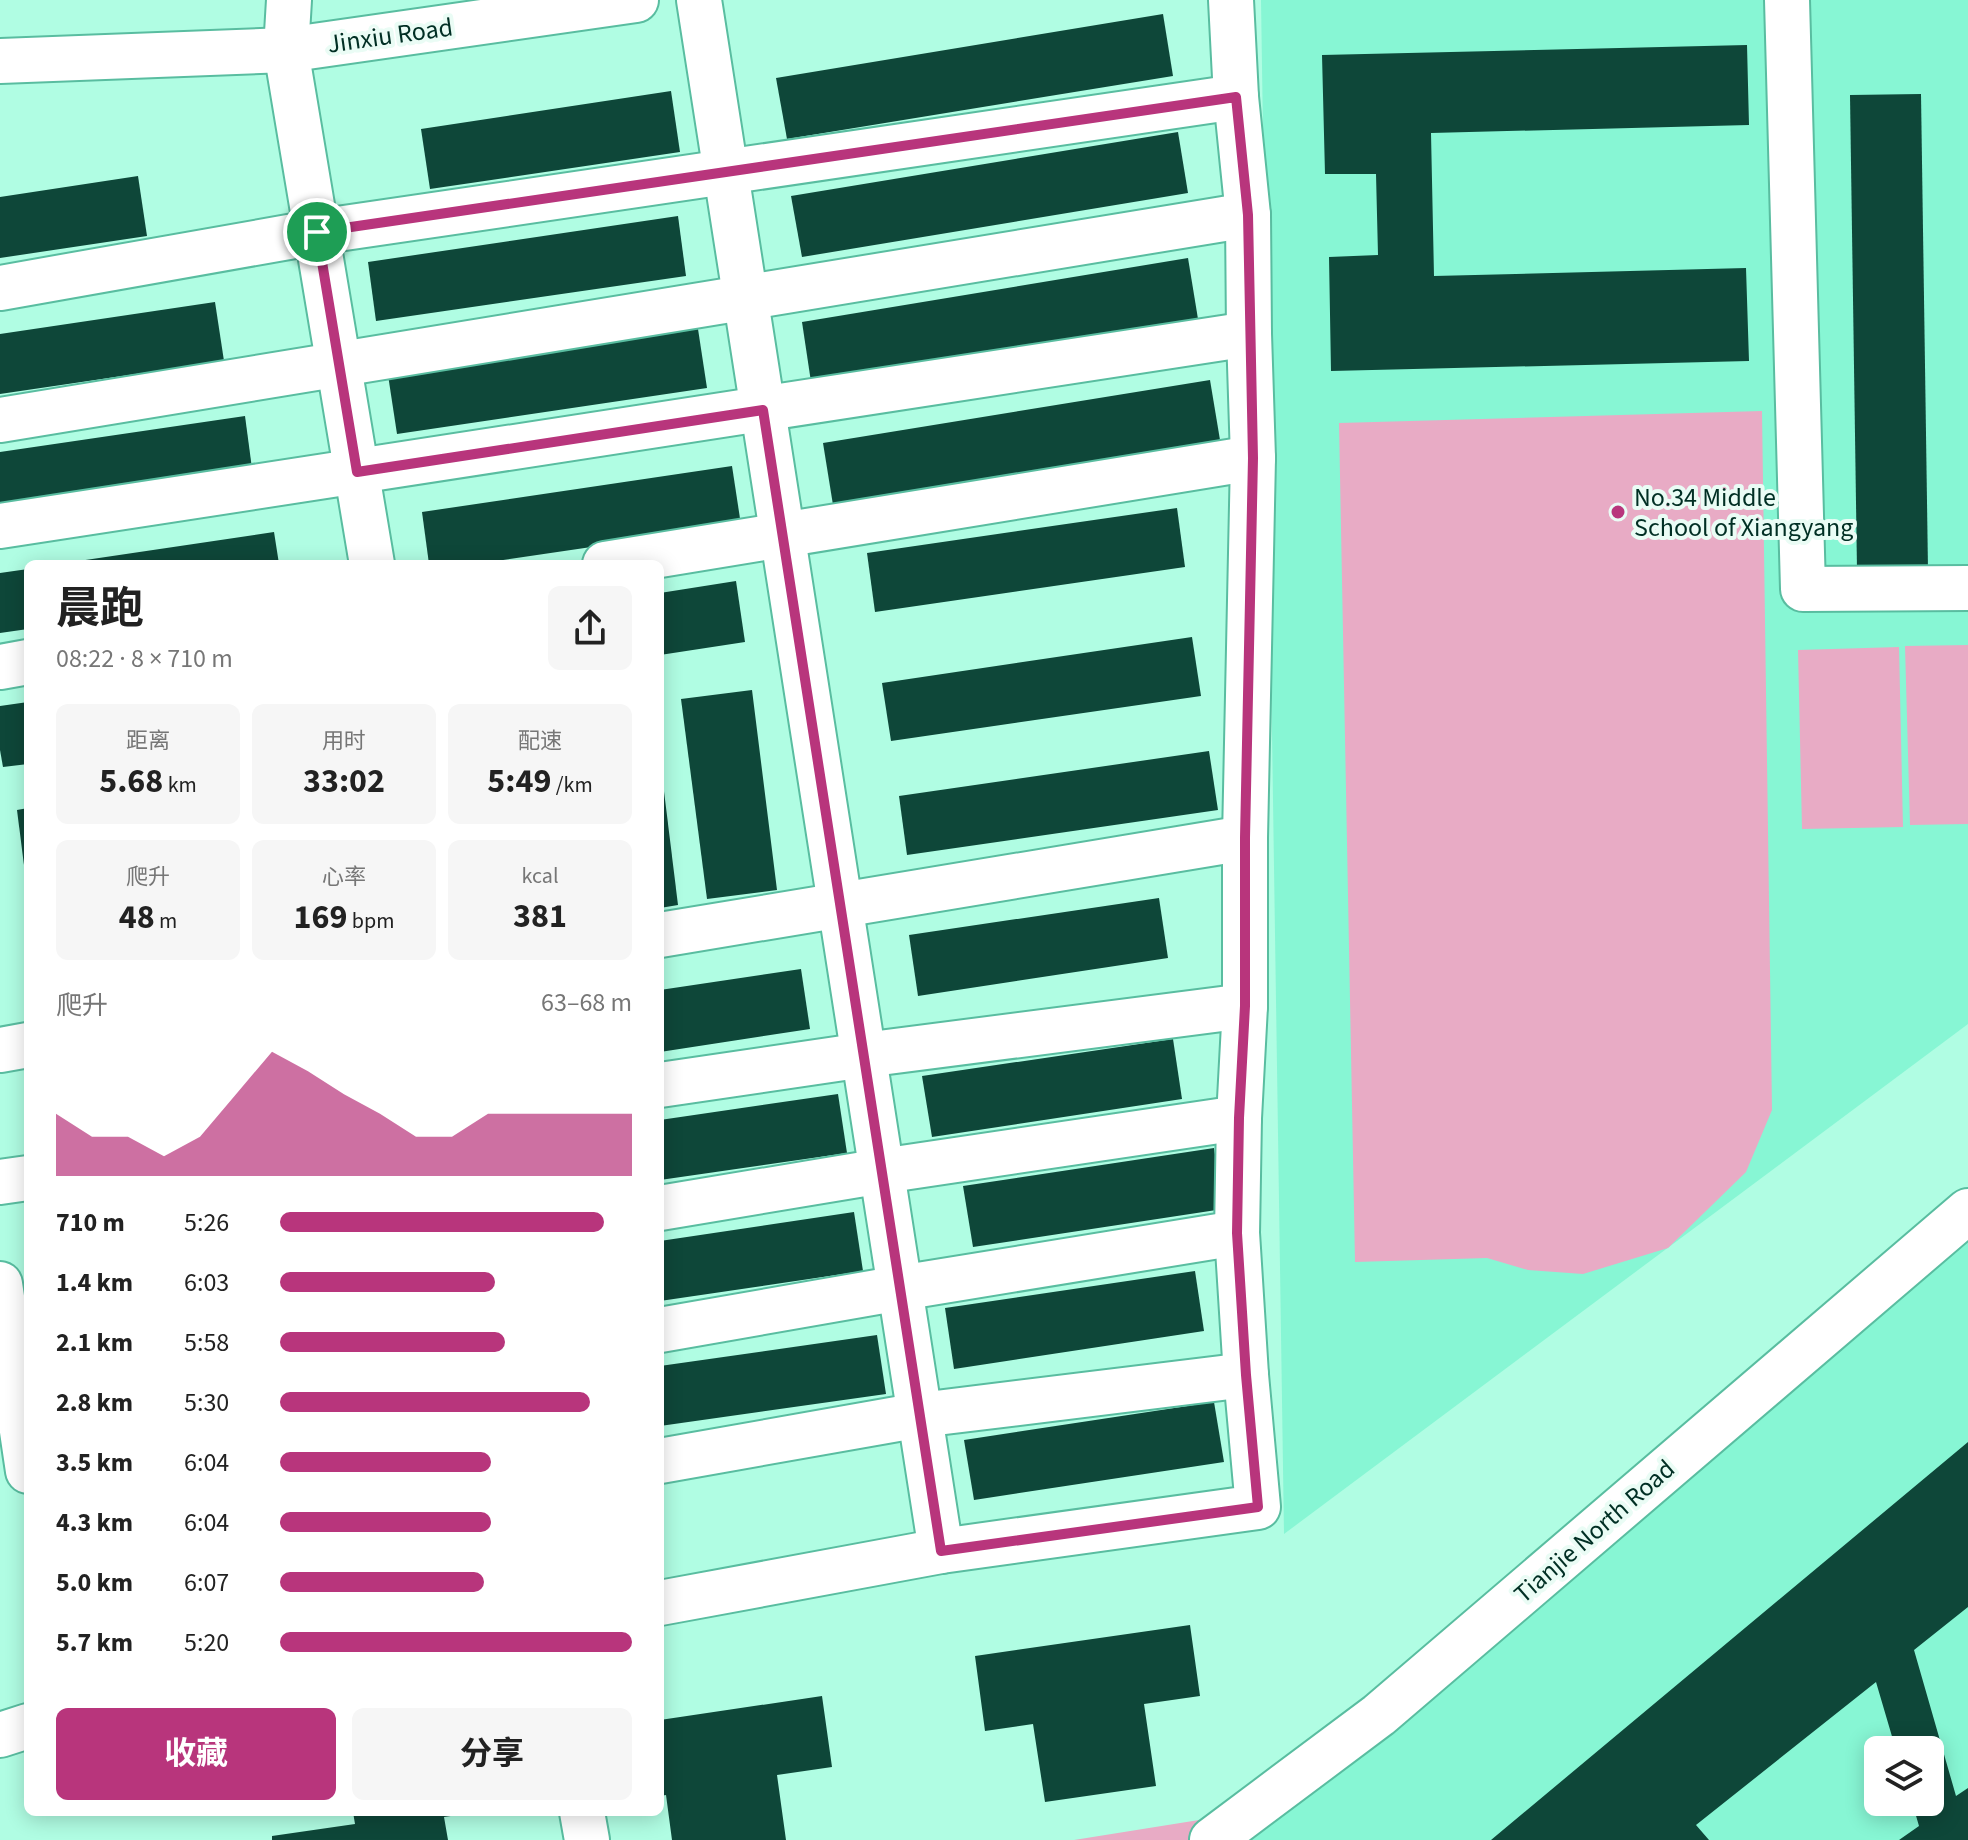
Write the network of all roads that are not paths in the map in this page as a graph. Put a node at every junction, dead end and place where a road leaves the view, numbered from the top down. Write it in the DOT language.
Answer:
graph roads {
  1 [pos="289,0"];
  2 [pos="636,0"];
  3 [pos="699,0"];
  4 [pos="1231,0"];
  5 [pos="1787,0"];
  6 [pos="286,50"];
  7 [pos="0,61"];
  8 [pos="1236,97"];
  9 [pos="726,172"];
  10 [pos="1248,215"];
  11 [pos="317,232"];
  12 [pos="0,288"];
  13 [pos="745,297"];
  14 [pos="1249,334"];
  15 [pos="339,364"];
  16 [pos="763,410"];
  17 [pos="0,420"];
  18 [pos="1253,458"];
  19 [pos="357,472"];
  20 [pos="0,526"];
  21 [pos="783,534"];
  22 [pos="371,560"];
  23 [pos="629,560"];
  24 [pos="1968,588"];
  25 [pos="24,663"];
  26 [pos="0,667"];
  27 [pos="1245,838"];
  28 [pos="840,904"];
  29 [pos="664,934"];
  30 [pos="1245,1006"];
  31 [pos="24,1046"];
  32 [pos="0,1050"];
  33 [pos="864,1055"];
  34 [pos="664,1084"];
  35 [pos="1239,1118"];
  36 [pos="882,1171"];
  37 [pos="24,1179"];
  38 [pos="0,1182"];
  39 [pos="664,1207"];
  40 [pos="1968,1211"];
  41 [pos="1237,1233"];
  42 [pos="900,1288"];
  43 [pos="11,1306"];
  44 [pos="664,1329"];
  45 [pos="1246,1375"];
  46 [pos="920,1415"];
  47 [pos="24,1425"];
  48 [pos="664,1460"];
  49 [pos="941,1551"];
  50 [pos="664,1602"];
  51 [pos="24,1727"];
  52 [pos="0,1735"];
  53 [pos="583,1816"];
  54 [pos="587,1840"];
  55 [pos="1212,1840"];
  1 -- 6 [label="street"];
  2 -- 6 [label="street, Jinxiu Road"];
  3 -- 9 [label="street"];
  4 -- 8 [label="street"];
  5 -- 24 [label="street"];
  6 -- 7 [label="street, Jinxiu Road"];
  6 -- 11 [label="street"];
  8 -- 9 [label="street"];
  8 -- 10 [label="street"];
  9 -- 11 [label="street"];
  9 -- 13 [label="street"];
  10 -- 13 [label="street"];
  10 -- 14 [label="street"];
  11 -- 12 [label="street"];
  11 -- 15 [label="street"];
  13 -- 15 [label="street"];
  13 -- 16 [label="street"];
  14 -- 16 [label="street"];
  14 -- 18 [label="street"];
  15 -- 17 [label="street"];
  15 -- 19 [label="street"];
  16 -- 19 [label="street"];
  16 -- 21 [label="street"];
  18 -- 21 [label="street"];
  18 -- 27 [label="street"];
  19 -- 20 [label="street"];
  19 -- 22 [label="street"];
  21 -- 23 [label="street"];
  21 -- 28 [label="street"];
  25 -- 26 [label="street"];
  27 -- 28 [label="street"];
  27 -- 30 [label="street"];
  28 -- 29 [label="street"];
  28 -- 33 [label="street"];
  30 -- 33 [label="street"];
  30 -- 35 [label="street"];
  31 -- 32 [label="street"];
  33 -- 34 [label="street"];
  33 -- 36 [label="street"];
  35 -- 36 [label="street"];
  35 -- 41 [label="street"];
  36 -- 39 [label="street"];
  36 -- 42 [label="street"];
  37 -- 38 [label="street"];
  40 -- 55 [label="street, Tianjie North Road"];
  41 -- 42 [label="street"];
  41 -- 45 [label="street"];
  42 -- 44 [label="street"];
  42 -- 46 [label="street"];
  43 -- 47 [label="street"];
  45 -- 46 [label="street"];
  45 -- 49 [label="street"];
  46 -- 48 [label="street"];
  46 -- 49 [label="street"];
  49 -- 50 [label="street"];
  51 -- 52 [label="street"];
  53 -- 54 [label="street"];
}
